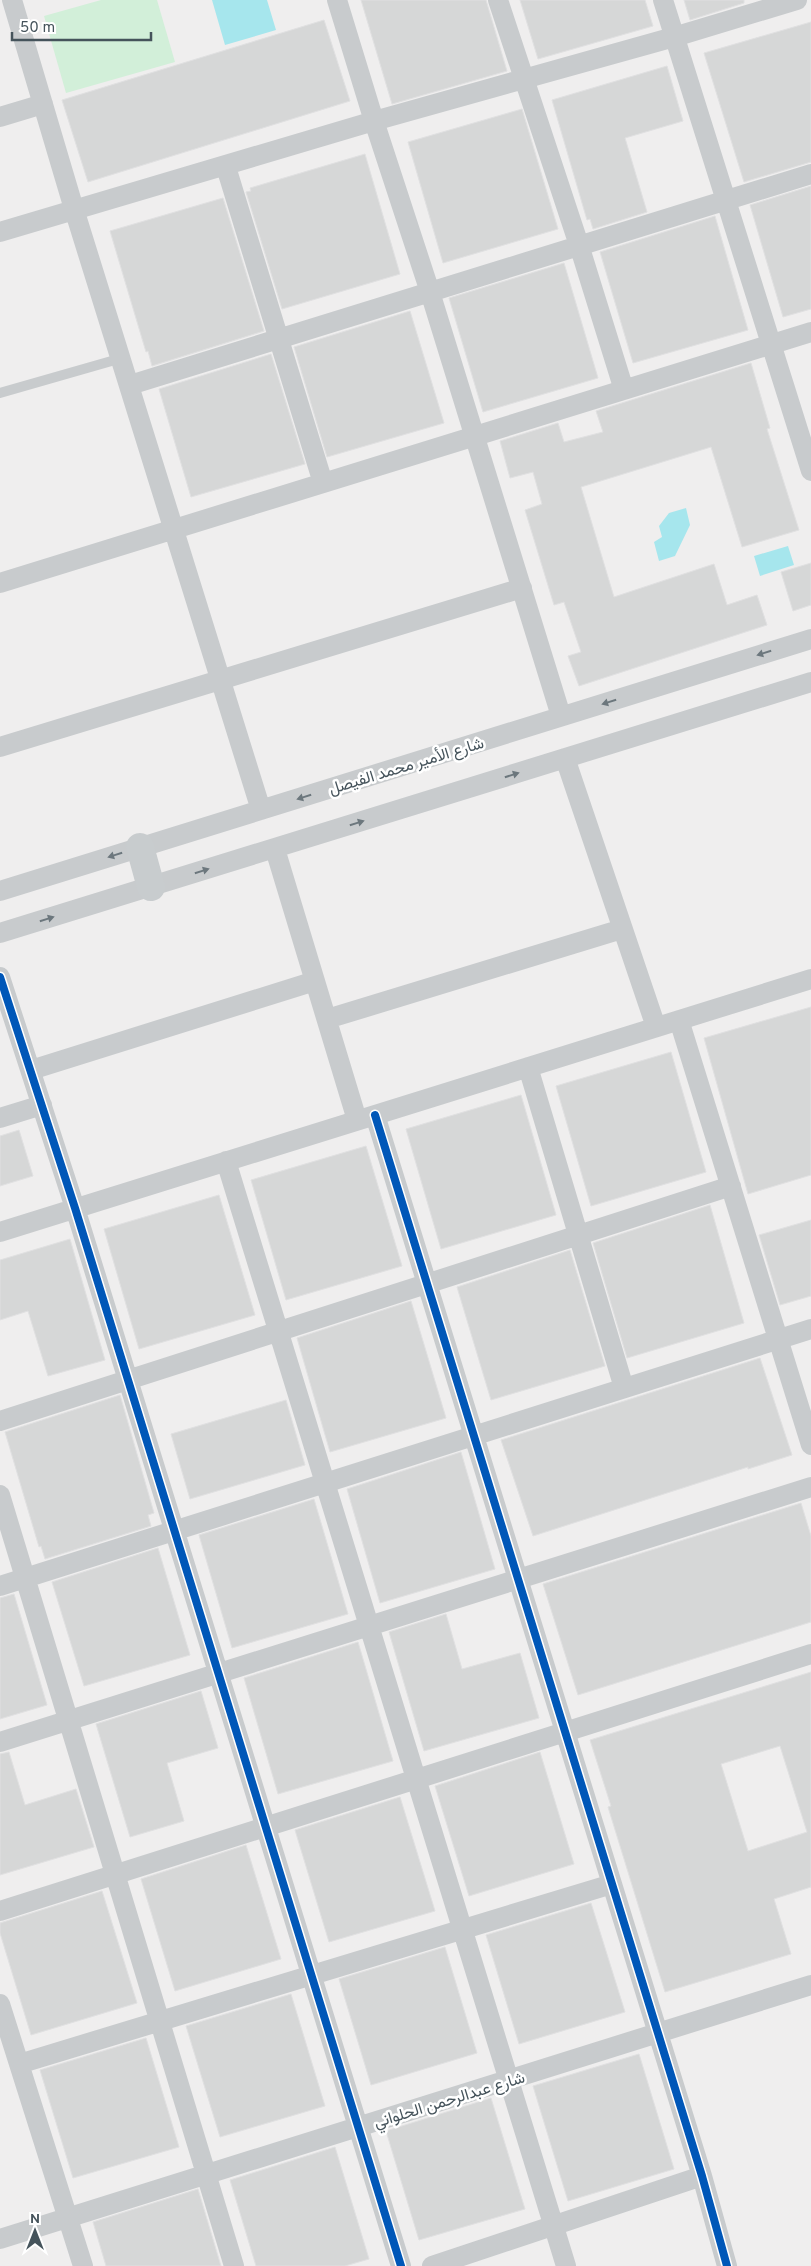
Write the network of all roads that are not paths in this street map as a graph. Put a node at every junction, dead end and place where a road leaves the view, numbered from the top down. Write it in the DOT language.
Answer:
graph roads {
  1 [pos="12,0"];
  2 [pos="338,0"];
  3 [pos="498,0"];
  4 [pos="663,0"];
  5 [pos="797,0"];
  6 [pos="674,37"];
  7 [pos="524,78"];
  8 [pos="44,104"];
  9 [pos="0,117"];
  10 [pos="374,121"];
  11 [pos="226,167"];
  12 [pos="811,174"];
  13 [pos="727,199"];
  14 [pos="74,209"];
  15 [pos="0,232"];
  16 [pos="579,245"];
  17 [pos="430,292"];
  18 [pos="811,332"];
  19 [pos="279,339"];
  20 [pos="772,344"];
  21 [pos="122,358"];
  22 [pos="130,385"];
  23 [pos="624,390"];
  24 [pos="0,393"];
  25 [pos="474,436"];
  26 [pos="811,471"];
  27 [pos="323,483"];
  28 [pos="174,529"];
  29 [pos="0,583"];
  30 [pos="522,588"];
  31 [pos="811,639"];
  32 [pos="221,680"];
  33 [pos="811,682"];
  34 [pos="561,716"];
  35 [pos="0,747"];
  36 [pos="565,758"];
  37 [pos="261,810"];
  38 [pos="140,847"];
  39 [pos="275,849"];
  40 [pos="151,887"];
  41 [pos="0,891"];
  42 [pos="622,929"];
  43 [pos="0,933"];
  44 [pos="0,977"];
  45 [pos="811,979"];
  46 [pos="315,981"];
  47 [pos="327,1019"];
  48 [pos="679,1020"];
  49 [pos="656,1027"];
  50 [pos="528,1067"];
  51 [pos="31,1070"];
  52 [pos="42,1105"];
  53 [pos="366,1117"];
  54 [pos="0,1118"];
  55 [pos="226,1162"];
  56 [pos="730,1186"];
  57 [pos="76,1208"];
  58 [pos="0,1232"];
  59 [pos="579,1234"];
  60 [pos="427,1283"];
  61 [pos="811,1329"];
  62 [pos="278,1332"];
  63 [pos="778,1339"];
  64 [pos="128,1380"];
  65 [pos="624,1388"];
  66 [pos="0,1421"];
  67 [pos="474,1436"];
  68 [pos="811,1445"];
  69 [pos="325,1483"];
  70 [pos="811,1487"];
  71 [pos="0,1495"];
  72 [pos="174,1531"];
  73 [pos="25,1578"];
  74 [pos="518,1579"];
  75 [pos="0,1586"];
  76 [pos="369,1626"];
  77 [pos="811,1654"];
  78 [pos="218,1673"];
  79 [pos="68,1720"];
  80 [pos="565,1732"];
  81 [pos="0,1742"];
  82 [pos="416,1779"];
  83 [pos="266,1827"];
  84 [pos="115,1874"];
  85 [pos="612,1884"];
  86 [pos="0,1911"];
  87 [pos="462,1930"];
  88 [pos="311,1976"];
  89 [pos="810,1990"];
  90 [pos="0,2004"];
  91 [pos="160,2021"];
  92 [pos="658,2033"];
  93 [pos="19,2064"];
  94 [pos="508,2080"];
  95 [pos="358,2127"];
  96 [pos="206,2174"];
  97 [pos="702,2176"];
  98 [pos="68,2218"];
  99 [pos="553,2226"];
  100 [pos="0,2239"];
  101 [pos="83,2266"];
  102 [pos="234,2266"];
  103 [pos="401,2266"];
  104 [pos="432,2266"];
  105 [pos="566,2266"];
  106 [pos="727,2266"];
  1 -- 8 [label="street"];
  2 -- 10 [label="street"];
  3 -- 7 [label="street"];
  4 -- 6 [label="street"];
  5 -- 6 [label="street"];
  6 -- 7 [label="street"];
  6 -- 13 [label="street"];
  7 -- 10 [label="street"];
  7 -- 16 [label="street"];
  8 -- 9 [label="street"];
  8 -- 14 [label="street"];
  10 -- 11 [label="street"];
  10 -- 17 [label="street"];
  11 -- 14 [label="street"];
  11 -- 19 [label="street"];
  12 -- 13 [label="street"];
  13 -- 16 [label="street"];
  13 -- 20 [label="street"];
  14 -- 15 [label="street"];
  14 -- 21 [label="street"];
  16 -- 17 [label="street"];
  16 -- 23 [label="street"];
  17 -- 19 [label="street"];
  17 -- 25 [label="street"];
  18 -- 20 [label="street"];
  19 -- 22 [label="street"];
  19 -- 27 [label="street"];
  20 -- 23 [label="street"];
  20 -- 26 [label="street"];
  21 -- 22 [label="street"];
  21 -- 24 [label="lane"];
  22 -- 28 [label="street"];
  23 -- 25 [label="street"];
  25 -- 27 [label="street"];
  25 -- 30 [label="street"];
  27 -- 28 [label="street"];
  28 -- 29 [label="street"];
  28 -- 32 [label="street"];
  30 -- 32 [label="street"];
  30 -- 34 [label="street"];
  31 -- 34 [label="street, شارع الأمير محمد الفيصل, one-way"];
  32 -- 35 [label="street"];
  32 -- 37 [label="street"];
  33 -- 36 [label="street"];
  34 -- 37 [label="street, شارع الأمير محمد الفيصل, one-way"];
  39 -- 36 [label="street, one-way"];
  36 -- 42 [label="street"];
  37 -- 38 [label="street, شارع الأمير محمد الفيصل"];
  38 -- 40 [label="street"];
  38 -- 41 [label="street, شارع الأمير محمد الفيصل, one-way"];
  40 -- 39 [label="street, one-way"];
  39 -- 46 [label="street"];
  43 -- 40 [label="street, one-way"];
  42 -- 47 [label="street"];
  42 -- 49 [label="street"];
  44 -- 51 [label="street"];
  45 -- 48 [label="street"];
  46 -- 47 [label="street"];
  46 -- 51 [label="street"];
  47 -- 53 [label="street"];
  48 -- 49 [label="street"];
  48 -- 56 [label="street"];
  49 -- 50 [label="street"];
  50 -- 53 [label="street"];
  50 -- 59 [label="street"];
  51 -- 52 [label="street"];
  52 -- 54 [label="street"];
  52 -- 57 [label="street"];
  53 -- 55 [label="street"];
  53 -- 60 [label="street"];
  55 -- 57 [label="street"];
  55 -- 62 [label="street"];
  56 -- 59 [label="street"];
  56 -- 63 [label="street"];
  57 -- 58 [label="street"];
  57 -- 64 [label="street"];
  59 -- 60 [label="street"];
  59 -- 65 [label="street"];
  60 -- 62 [label="street"];
  60 -- 67 [label="street"];
  61 -- 63 [label="street"];
  62 -- 64 [label="street"];
  62 -- 69 [label="street"];
  63 -- 65 [label="street"];
  63 -- 68 [label="street"];
  64 -- 66 [label="street"];
  64 -- 72 [label="street"];
  65 -- 67 [label="street"];
  67 -- 69 [label="street"];
  67 -- 74 [label="street"];
  69 -- 72 [label="street"];
  69 -- 76 [label="street"];
  70 -- 74 [label="street"];
  71 -- 73 [label="street"];
  72 -- 73 [label="street"];
  72 -- 78 [label="street"];
  73 -- 75 [label="street"];
  73 -- 79 [label="street"];
  74 -- 76 [label="street"];
  74 -- 80 [label="street"];
  76 -- 78 [label="street"];
  76 -- 82 [label="street"];
  77 -- 80 [label="street"];
  78 -- 79 [label="street"];
  78 -- 83 [label="street"];
  79 -- 81 [label="street"];
  79 -- 84 [label="street"];
  80 -- 82 [label="street"];
  80 -- 85 [label="street"];
  82 -- 83 [label="street"];
  82 -- 87 [label="street"];
  83 -- 84 [label="street"];
  83 -- 88 [label="street"];
  84 -- 86 [label="street"];
  84 -- 91 [label="street"];
  85 -- 87 [label="street"];
  85 -- 92 [label="street"];
  87 -- 88 [label="street"];
  87 -- 94 [label="street"];
  88 -- 91 [label="street"];
  88 -- 95 [label="street"];
  89 -- 92 [label="street, شارع عبدالرحمن الحلواني"];
  90 -- 93 [label="street"];
  91 -- 93 [label="street"];
  91 -- 96 [label="street"];
  92 -- 94 [label="street, شارع عبدالرحمن الحلواني"];
  92 -- 97 [label="street"];
  93 -- 98 [label="street"];
  94 -- 95 [label="street, شارع عبدالرحمن الحلواني"];
  94 -- 99 [label="street"];
  95 -- 96 [label="street, شارع عبدالرحمن الحلواني"];
  95 -- 103 [label="street"];
  96 -- 98 [label="street, شارع عبدالرحمن الحلواني"];
  96 -- 102 [label="street"];
  97 -- 99 [label="street"];
  97 -- 106 [label="street"];
  98 -- 100 [label="street, شارع عبدالرحمن الحلواني"];
  98 -- 101 [label="street"];
  99 -- 104 [label="street"];
  99 -- 105 [label="street"];
}
